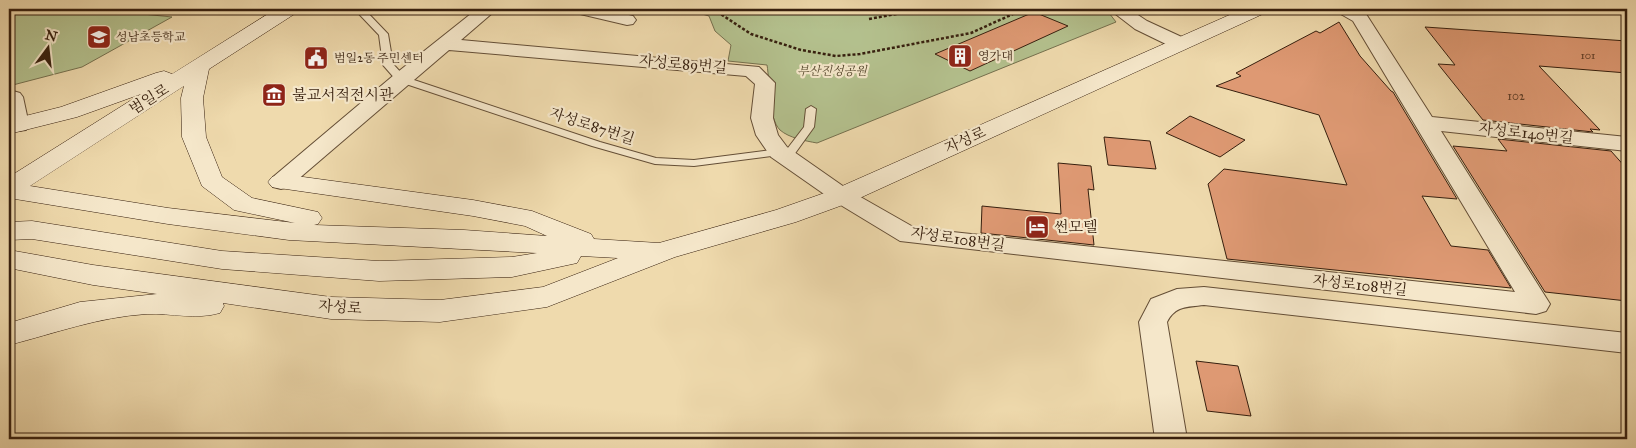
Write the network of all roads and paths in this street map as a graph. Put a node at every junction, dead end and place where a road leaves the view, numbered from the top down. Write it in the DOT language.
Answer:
graph roads {
  1 [pos="289,9"];
  2 [pos="346,9"];
  3 [pos="488,9"];
  4 [pos="582,9"];
  5 [pos="713,9"];
  6 [pos="923,9"];
  7 [pos="1024,9"];
  8 [pos="1118,9"];
  9 [pos="1258,9"];
  10 [pos="1346,9"];
  11 [pos="869,19"];
  12 [pos="626,20"];
  13 [pos="1179,43"];
  14 [pos="446,44"];
  15 [pos="199,68"];
  16 [pos="402,79"];
  17 [pos="9,98"];
  18 [pos="811,108"];
  19 [pos="1424,123"];
  20 [pos="13,126"];
  21 [pos="1627,144"];
  22 [pos="783,154"];
  23 [pos="280,182"];
  24 [pos="9,189"];
  25 [pos="842,196"];
  26 [pos="9,231"];
  27 [pos="381,237"];
  28 [pos="601,249"];
  29 [pos="665,251"];
  30 [pos="9,259"];
  31 [pos="250,297"];
  32 [pos="9,334"];
  33 [pos="1627,343"];
  34 [pos="1171,439"];
  1 -- 15 [label="main road, 범일로"];
  2 -- 16 [label="lane"];
  3 -- 14 [label="street"];
  4 -- 12 [label="street"];
  5 -- 7 [label="path"];
  6 -- 11 [label="path"];
  8 -- 13 [label="street"];
  9 -- 13 [label="main road, 자성로"];
  10 -- 19 [label="street, 자성로108번길"];
  13 -- 25 [label="main road, 자성로"];
  14 -- 16 [label="street"];
  14 -- 22 [label="street, 자성로89번길"];
  15 -- 20 [label="main road"];
  15 -- 24 [label="main road, 범일로"];
  15 -- 27 [label="main road"];
  16 -- 22 [label="lane, 자성로87번길"];
  16 -- 23 [label="street"];
  17 -- 20 [label="street"];
  18 -- 22 [label="lane"];
  19 -- 21 [label="street, 자성로140번길"];
  19 -- 25 [label="street, 자성로108번길"];
  22 -- 25 [label="street, 자성로89번길"];
  23 -- 28 [label="main road"];
  24 -- 27 [label="main road, 자성로"];
  25 -- 29 [label="main road, 자성로"];
  26 -- 28 [label="main road, 자성로"];
  27 -- 28 [label="main road, 자성로"];
  28 -- 29 [label="main road, 자성로"];
  29 -- 31 [label="main road, 자성로"];
  30 -- 31 [label="main road, 자성로"];
  31 -- 32 [label="main road"];
  33 -- 34 [label="street"];
}
